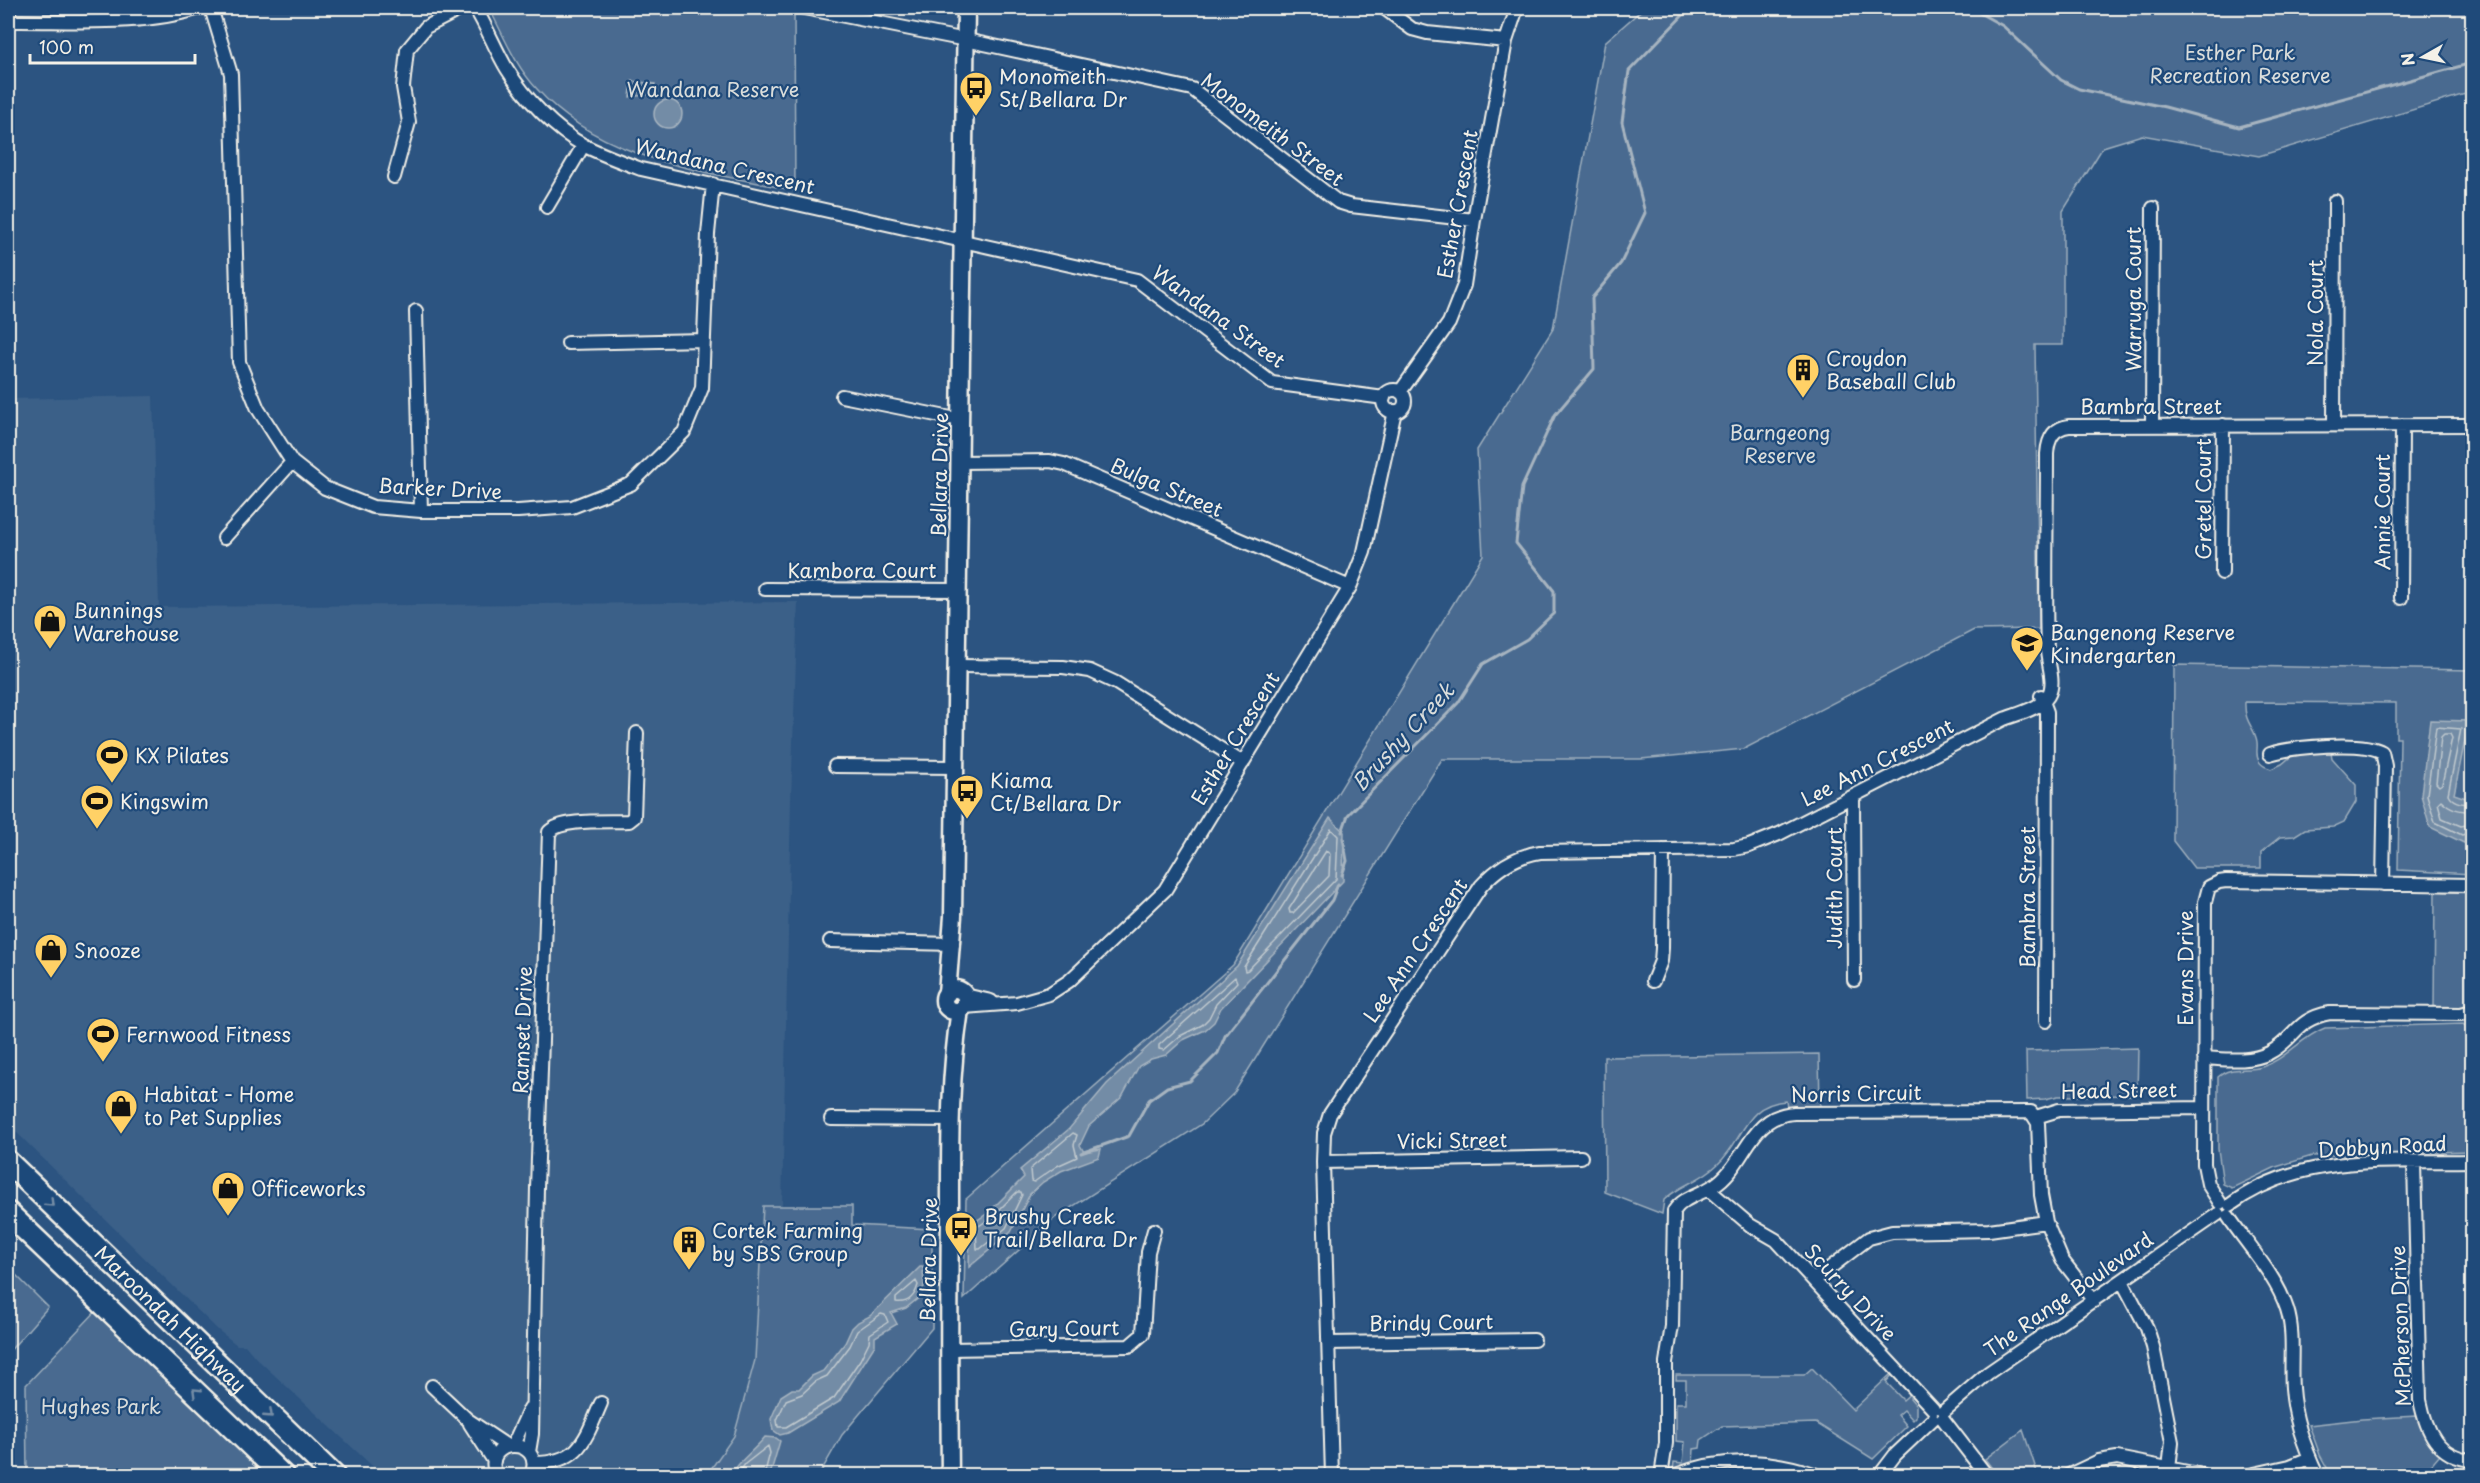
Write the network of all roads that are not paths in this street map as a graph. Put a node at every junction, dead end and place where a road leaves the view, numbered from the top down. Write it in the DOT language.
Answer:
graph roads {
  1 [pos="200,8"];
  2 [pos="211,8"];
  3 [pos="463,8"];
  4 [pos="475,8"];
  5 [pos="804,8"];
  6 [pos="966,8"];
  7 [pos="1384,8"];
  8 [pos="1517,8"];
  9 [pos="8,21"];
  10 [pos="966,40"];
  11 [pos="1506,41"];
  12 [pos="584,146"];
  13 [pos="394,177"];
  14 [pos="713,184"];
  15 [pos="2335,201"];
  16 [pos="548,207"];
  17 [pos="2153,208"];
  18 [pos="1474,220"];
  19 [pos="963,241"];
  20 [pos="416,311"];
  21 [pos="704,340"];
  22 [pos="568,343"];
  23 [pos="1400,392"];
  24 [pos="842,396"];
  25 [pos="1384,398"];
  26 [pos="1395,411"];
  27 [pos="961,420"];
  28 [pos="2334,425"];
  29 [pos="2402,425"];
  30 [pos="2472,425"];
  31 [pos="2152,426"];
  32 [pos="2223,426"];
  33 [pos="292,462"];
  34 [pos="960,462"];
  35 [pos="421,511"];
  36 [pos="224,538"];
  37 [pos="2222,573"];
  38 [pos="1350,586"];
  39 [pos="765,589"];
  40 [pos="959,590"];
  41 [pos="2401,598"];
  42 [pos="957,666"];
  43 [pos="2042,697"];
  44 [pos="637,733"];
  45 [pos="2270,754"];
  46 [pos="1243,763"];
  47 [pos="835,766"];
  48 [pos="956,767"];
  49 [pos="1853,797"];
  50 [pos="1663,850"];
  51 [pos="2383,884"];
  52 [pos="2472,885"];
  53 [pos="830,941"];
  54 [pos="953,944"];
  55 [pos="1854,980"];
  56 [pos="1653,981"];
  57 [pos="958,1001"];
  58 [pos="2469,1014"];
  59 [pos="2046,1021"];
  60 [pos="2204,1059"];
  61 [pos="2204,1108"];
  62 [pos="2036,1117"];
  63 [pos="831,1119"];
  64 [pos="950,1120"];
  65 [pos="1581,1157"];
  66 [pos="2472,1161"];
  67 [pos="8,1162"];
  68 [pos="1323,1162"];
  69 [pos="2414,1163"];
  70 [pos="1711,1187"];
  71 [pos="2224,1209"];
  72 [pos="8,1213"];
  73 [pos="2045,1219"];
  74 [pos="1154,1230"];
  75 [pos="1817,1283"];
  76 [pos="2118,1284"];
  77 [pos="2091,1303"];
  78 [pos="1534,1340"];
  79 [pos="1329,1343"];
  80 [pos="948,1349"];
  81 [pos="432,1386"];
  82 [pos="533,1402"];
  83 [pos="601,1403"];
  84 [pos="1938,1415"];
  85 [pos="468,1420"];
  86 [pos="510,1446"];
  87 [pos="2310,1458"];
  88 [pos="2472,1460"];
  89 [pos="531,1464"];
  90 [pos="2169,1468"];
  91 [pos="495,1472"];
  92 [pos="1814,1474"];
  93 [pos="283,1476"];
  94 [pos="334,1476"];
  95 [pos="950,1476"];
  96 [pos="1332,1476"];
  97 [pos="1661,1476"];
  98 [pos="1673,1476"];
  99 [pos="1879,1476"];
  100 [pos="1987,1476"];
  101 [pos="2067,1476"];
  102 [pos="2208,1476"];
  103 [pos="2245,1476"];
  104 [pos="2318,1476"];
  1 -- 9 [label="street"];
  2 -- 33 [label="street, Barker Drive"];
  3 -- 13 [label="street"];
  4 -- 12 [label="street, Wandana Crescent"];
  5 -- 10 [label="street, Monomeith Street"];
  6 -- 10 [label="main road, Bellara Drive"];
  7 -- 11 [label="street"];
  8 -- 11 [label="street, Esther Crescent"];
  10 -- 18 [label="street, Monomeith Street"];
  10 -- 19 [label="main road, Bellara Drive"];
  11 -- 18 [label="street, Esther Crescent"];
  12 -- 14 [label="street, Wandana Crescent"];
  12 -- 16 [label="street"];
  14 -- 19 [label="street, Wandana Crescent"];
  14 -- 21 [label="street, Barker Drive"];
  15 -- 28 [label="street, Nola Court"];
  17 -- 31 [label="street, Warruga Court"];
  18 -- 23 [label="street, Esther Crescent"];
  19 -- 25 [label="street, Wandana Street"];
  19 -- 27 [label="main road, Bellara Drive"];
  20 -- 35 [label="street"];
  21 -- 22 [label="street"];
  21 -- 35 [label="street, Barker Drive"];
  23 -- 25 [label="street"];
  23 -- 26 [label="street"];
  24 -- 27 [label="street"];
  25 -- 26 [label="street"];
  26 -- 38 [label="street, Esther Crescent"];
  27 -- 34 [label="main road, Bellara Drive"];
  28 -- 29 [label="street, Bambra Street"];
  28 -- 32 [label="street, Bambra Street"];
  29 -- 30 [label="street, Bambra Street"];
  29 -- 41 [label="street, Annie Court"];
  31 -- 32 [label="street, Bambra Street"];
  31 -- 43 [label="street, Bambra Street"];
  32 -- 37 [label="street, Gretel Court"];
  33 -- 35 [label="street, Barker Drive"];
  33 -- 36 [label="street"];
  34 -- 38 [label="street, Bulga Street"];
  34 -- 40 [label="main road, Bellara Drive"];
  38 -- 46 [label="street, Esther Crescent"];
  39 -- 40 [label="street, Kambora Court"];
  40 -- 42 [label="main road, Bellara Drive"];
  42 -- 46 [label="street"];
  42 -- 48 [label="main road, Bellara Drive"];
  43 -- 49 [label="street, Lee Ann Crescent"];
  43 -- 59 [label="street, Bambra Street"];
  44 -- 82 [label="street, Ramset Drive"];
  45 -- 51 [label="street"];
  46 -- 57 [label="street, Esther Crescent"];
  47 -- 48 [label="street"];
  48 -- 54 [label="main road, Bellara Drive"];
  49 -- 50 [label="street, Lee Ann Crescent"];
  49 -- 55 [label="street, Judith Court"];
  50 -- 56 [label="street"];
  50 -- 68 [label="street, Lee Ann Crescent"];
  51 -- 52 [label="street, Evans Drive"];
  51 -- 60 [label="street, Evans Drive"];
  53 -- 54 [label="street"];
  54 -- 57 [label="main road, Bellara Drive"];
  57 -- 64 [label="main road, Bellara Drive"];
  58 -- 60 [label="street"];
  60 -- 61 [label="street, Evans Drive"];
  61 -- 62 [label="street, Head Street"];
  61 -- 71 [label="street, Evans Drive"];
  62 -- 70 [label="street, Norris Circuit"];
  62 -- 73 [label="street"];
  63 -- 64 [label="street"];
  64 -- 80 [label="main road, Bellara Drive"];
  65 -- 68 [label="street, Vicki Street"];
  66 -- 69 [label="street, Dobbyn Road"];
  67 -- 94 [label="highway, Maroondah Highway, one-way"];
  68 -- 79 [label="street, Lee Ann Crescent"];
  69 -- 71 [label="street, Dobbyn Road"];
  69 -- 88 [label="street, McPherson Drive"];
  70 -- 75 [label="street, Scurry Drive"];
  70 -- 97 [label="street, Norris Circuit"];
  71 -- 76 [label="street, The Range Boulevard"];
  71 -- 87 [label="street"];
  93 -- 72 [label="highway, Maroondah Highway, one-way"];
  73 -- 75 [label="street"];
  73 -- 77 [label="street"];
  74 -- 80 [label="street, Gary Court"];
  75 -- 84 [label="street, Scurry Drive"];
  76 -- 77 [label="street, The Range Boulevard"];
  76 -- 90 [label="street"];
  77 -- 84 [label="street, The Range Boulevard"];
  78 -- 79 [label="street, Brindy Court"];
  79 -- 96 [label="street, Lee Ann Crescent"];
  80 -- 95 [label="main road, Bellara Drive"];
  81 -- 85 [label="street"];
  82 -- 86 [label="street, Ramset Drive"];
  82 -- 89 [label="street, Ramset Drive"];
  83 -- 89 [label="street"];
  84 -- 99 [label="street, The Range Boulevard"];
  84 -- 100 [label="street, Scurry Drive"];
  85 -- 86 [label="street"];
  85 -- 91 [label="street"];
  86 -- 89 [label="street"];
  86 -- 91 [label="street, Ramset Drive"];
  87 -- 103 [label="street"];
  87 -- 104 [label="street"];
  90 -- 101 [label="street"];
  90 -- 102 [label="street"];
  92 -- 98 [label="street"];
}
